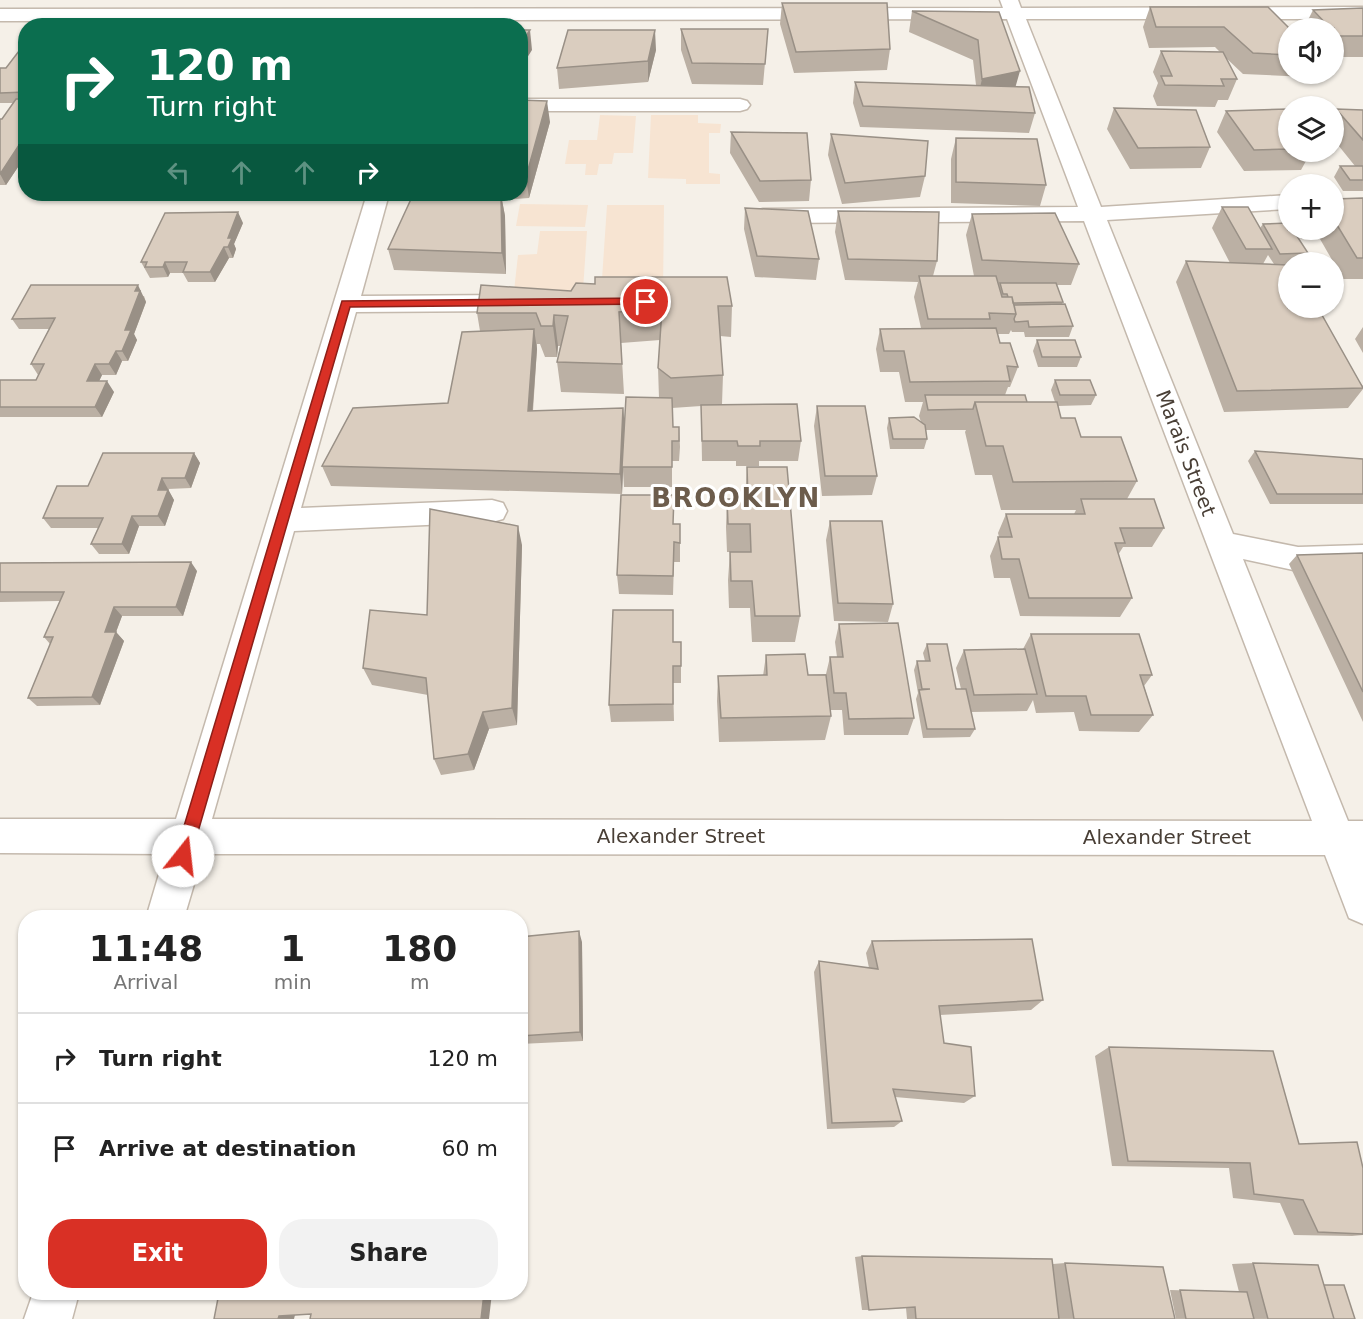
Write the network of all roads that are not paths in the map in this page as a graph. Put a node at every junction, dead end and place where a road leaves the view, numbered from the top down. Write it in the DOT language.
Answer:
graph roads {
  1 [pos="1012,7"];
  2 [pos="430,13"];
  3 [pos="1363,13"];
  4 [pos="0,15"];
  5 [pos="528,105"];
  6 [pos="740,105"];
  7 [pos="376,201"];
  8 [pos="1278,203"];
  9 [pos="1093,214"];
  10 [pos="749,216"];
  11 [pos="553,303"];
  12 [pos="345,304"];
  13 [pos="492,511"];
  14 [pos="282,520"];
  15 [pos="1221,543"];
  16 [pos="1363,557"];
  17 [pos="189,836"];
  18 [pos="0,837"];
  19 [pos="1350,838"];
  20 [pos="1363,905"];
  21 [pos="167,910"];
  22 [pos="54,1300"];
  23 [pos="48,1319"];
  1 -- 2 [label="street"];
  1 -- 3 [label="street"];
  1 -- 9 [label="street, Marais Street"];
  2 -- 4 [label="street"];
  5 -- 6 [label="street"];
  7 -- 12 [label="street"];
  8 -- 9 [label="street"];
  9 -- 10 [label="street"];
  9 -- 15 [label="street, Marais Street"];
  11 -- 12 [label="street"];
  12 -- 14 [label="street"];
  13 -- 14 [label="street"];
  14 -- 17 [label="street"];
  15 -- 16 [label="street"];
  15 -- 19 [label="street, Marais Street"];
  17 -- 18 [label="street, Alexander Street"];
  17 -- 19 [label="street, Alexander Street"];
  17 -- 21 [label="street"];
  19 -- 20 [label="street, Marais Street"];
  22 -- 23 [label="street"];
}
